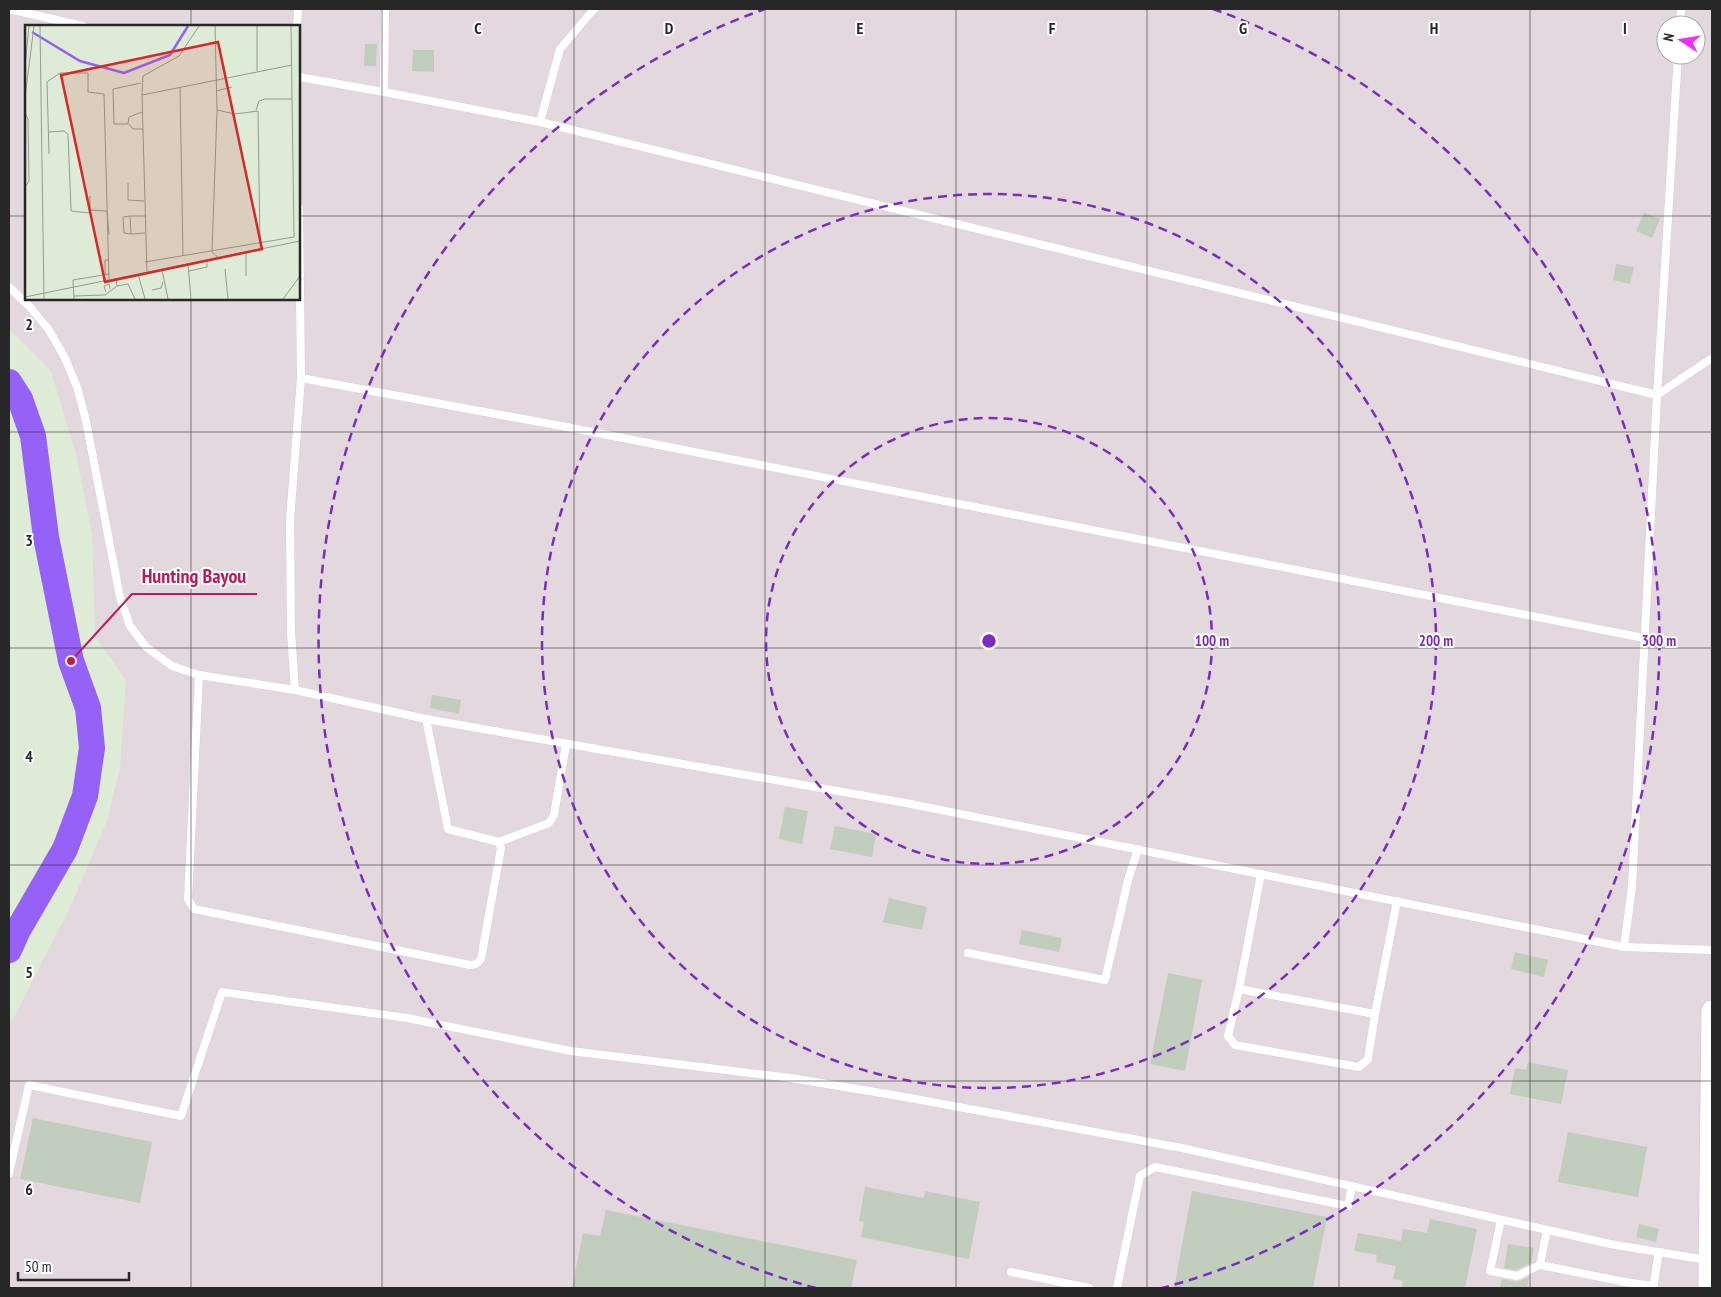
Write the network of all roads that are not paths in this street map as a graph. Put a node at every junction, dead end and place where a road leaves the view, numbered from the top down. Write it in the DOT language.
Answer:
graph roads {
  1 [pos="9,9"];
  2 [pos="298,9"];
  3 [pos="385,9"];
  4 [pos="594,9"];
  5 [pos="79,25"];
  6 [pos="298,25"];
  7 [pos="1677,65"];
  8 [pos="300,77"];
  9 [pos="384,92"];
  10 [pos="540,122"];
  11 [pos="9,287"];
  12 [pos="300,293"];
  13 [pos="1712,358"];
  14 [pos="301,378"];
  15 [pos="1657,395"];
  16 [pos="1644,638"];
  17 [pos="200,675"];
  18 [pos="295,690"];
  19 [pos="426,719"];
  20 [pos="566,744"];
  21 [pos="499,842"];
  22 [pos="1138,849"];
  23 [pos="1262,874"];
  24 [pos="1397,901"];
  25 [pos="1624,946"];
  26 [pos="1712,950"];
  27 [pos="968,953"];
  28 [pos="1238,989"];
  29 [pos="1712,1011"];
  30 [pos="1375,1014"];
  31 [pos="1712,1023"];
  32 [pos="9,1173"];
  33 [pos="1352,1186"];
  34 [pos="1711,1203"];
  35 [pos="1501,1220"];
  36 [pos="1547,1230"];
  37 [pos="1659,1252"];
  38 [pos="1709,1261"];
  39 [pos="1540,1265"];
  40 [pos="1011,1272"];
  41 [pos="1653,1287"];
  42 [pos="1088,1288"];
  43 [pos="1117,1288"];
  44 [pos="1709,1288"];
  1 -- 5 [label="lane"];
  2 -- 6 [label="lane"];
  3 -- 9 [label="lane"];
  4 -- 10 [label="lane"];
  7 -- 15 [label="lane"];
  8 -- 9 [label="lane"];
  9 -- 10 [label="lane"];
  10 -- 15 [label="lane"];
  11 -- 17 [label="lane"];
  12 -- 14 [label="lane"];
  13 -- 15 [label="lane"];
  14 -- 16 [label="lane"];
  14 -- 18 [label="lane"];
  15 -- 16 [label="lane"];
  16 -- 25 [label="lane"];
  17 -- 18 [label="lane"];
  17 -- 21 [label="lane"];
  18 -- 19 [label="lane"];
  19 -- 20 [label="lane"];
  19 -- 21 [label="lane"];
  20 -- 21 [label="lane"];
  20 -- 22 [label="lane"];
  22 -- 23 [label="lane"];
  22 -- 27 [label="lane"];
  23 -- 24 [label="lane"];
  23 -- 28 [label="lane"];
  24 -- 25 [label="lane"];
  24 -- 30 [label="lane"];
  25 -- 26 [label="lane"];
  28 -- 30 [label="lane"];
  28 -- 30 [label="lane"];
  29 -- 31 [label="main road"];
  31 -- 34 [label="main road"];
  32 -- 33 [label="lane"];
  33 -- 35 [label="lane"];
  33 -- 43 [label="lane"];
  34 -- 38 [label="main road"];
  35 -- 36 [label="lane"];
  35 -- 39 [label="lane"];
  36 -- 37 [label="lane"];
  36 -- 39 [label="lane"];
  37 -- 38 [label="lane"];
  37 -- 41 [label="lane"];
  38 -- 44 [label="main road"];
  39 -- 41 [label="lane"];
  40 -- 42 [label="lane"];
}
